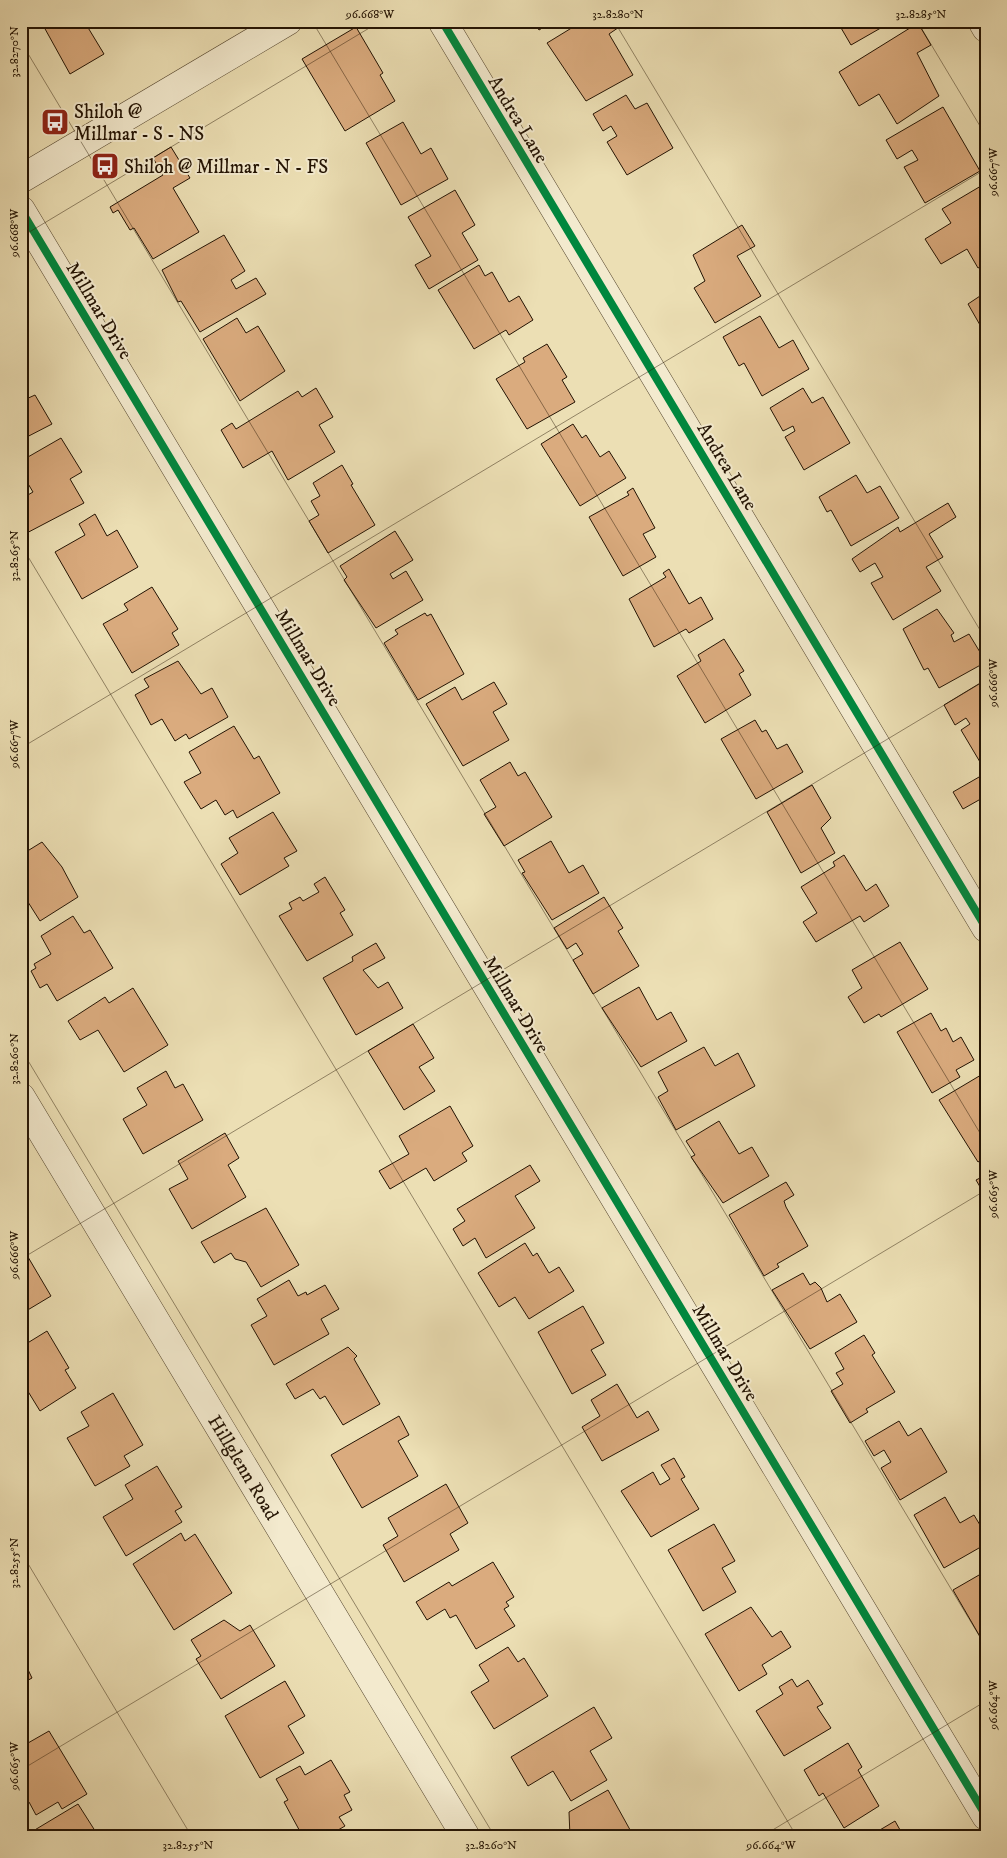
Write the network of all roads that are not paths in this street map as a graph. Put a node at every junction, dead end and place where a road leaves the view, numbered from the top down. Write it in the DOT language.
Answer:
graph roads {
  1 [pos="288,21"];
  2 [pos="442,21"];
  3 [pos="982,21"];
  4 [pos="986,28"];
  5 [pos="21,179"];
  6 [pos="21,210"];
  7 [pos="986,928"];
  8 [pos="21,1097"];
  9 [pos="986,1816"];
  10 [pos="466,1837"];
  1 -- 5 [label="street"];
  2 -- 7 [label="street, Andrea Lane"];
  3 -- 4 [label="street"];
  6 -- 9 [label="street, Millmar Drive"];
  8 -- 10 [label="street, Hillglenn Road"];
}
